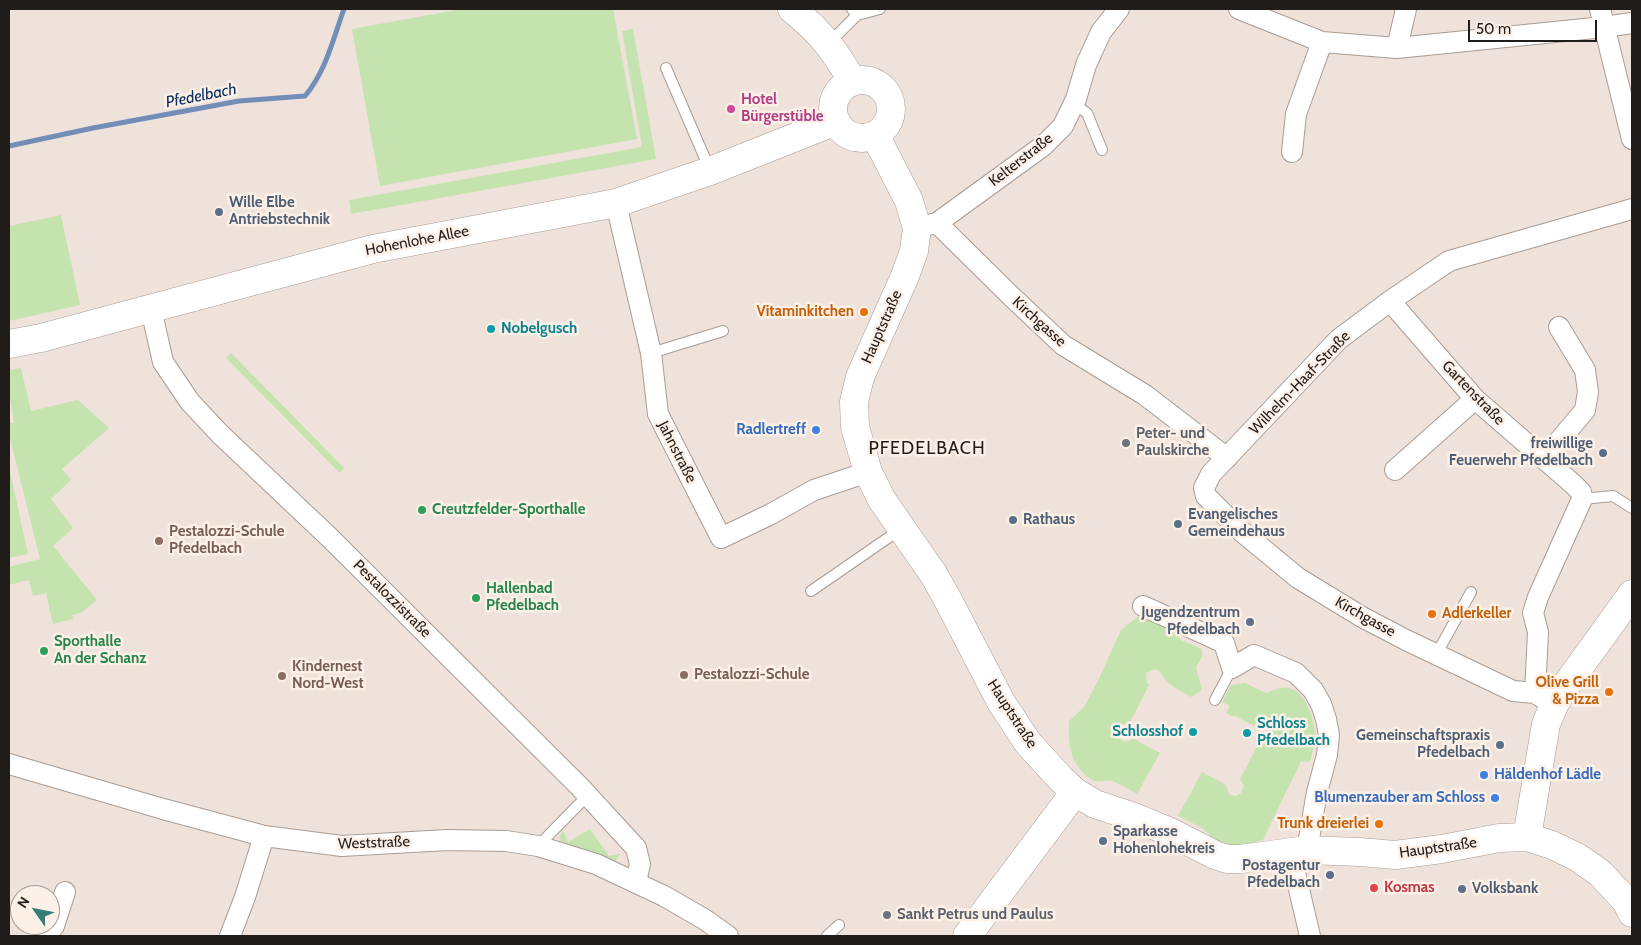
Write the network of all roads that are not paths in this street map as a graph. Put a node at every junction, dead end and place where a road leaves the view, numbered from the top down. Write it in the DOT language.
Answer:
graph roads {
  1 [pos="792,9"];
  2 [pos="880,9"];
  3 [pos="1119,9"];
  4 [pos="1238,9"];
  5 [pos="1406,9"];
  6 [pos="854,12"];
  7 [pos="1602,18"];
  8 [pos="1632,23"];
  9 [pos="1322,42"];
  10 [pos="829,43"];
  11 [pos="1398,48"];
  12 [pos="666,68"];
  13 [pos="853,82"];
  14 [pos="1074,104"];
  15 [pos="828,124"];
  16 [pos="874,134"];
  17 [pos="1632,139"];
  18 [pos="1102,150"];
  19 [pos="1292,152"];
  20 [pos="710,171"];
  21 [pos="616,203"];
  22 [pos="1632,209"];
  23 [pos="927,225"];
  24 [pos="1390,301"];
  25 [pos="150,309"];
  26 [pos="1559,327"];
  27 [pos="723,330"];
  28 [pos="9,344"];
  29 [pos="650,353"];
  30 [pos="1475,399"];
  31 [pos="1227,458"];
  32 [pos="1544,459"];
  33 [pos="1395,470"];
  34 [pos="868,472"];
  35 [pos="1204,488"];
  36 [pos="1582,499"];
  37 [pos="1632,508"];
  38 [pos="902,529"];
  39 [pos="811,591"];
  40 [pos="1471,592"];
  41 [pos="1632,594"];
  42 [pos="1143,606"];
  43 [pos="1436,655"];
  44 [pos="1232,668"];
  45 [pos="1544,699"];
  46 [pos="1215,700"];
  47 [pos="9,764"];
  48 [pos="1075,792"];
  49 [pos="588,795"];
  50 [pos="264,836"];
  51 [pos="1527,837"];
  52 [pos="538,846"];
  53 [pos="1298,851"];
  54 [pos="636,882"];
  55 [pos="65,892"];
  56 [pos="1632,913"];
  57 [pos="839,925"];
  58 [pos="45,936"];
  59 [pos="230,936"];
  60 [pos="728,936"];
  61 [pos="827,936"];
  62 [pos="967,936"];
  63 [pos="1310,936"];
  1 -- 10 [label="main road"];
  2 -- 6 [label="lane"];
  3 -- 14 [label="street, Kelterstraße"];
  4 -- 9 [label="street"];
  5 -- 11 [label="street"];
  6 -- 10 [label="lane"];
  7 -- 8 [label="street"];
  7 -- 11 [label="street"];
  7 -- 17 [label="street"];
  9 -- 11 [label="street"];
  9 -- 19 [label="street"];
  10 -- 13 [label="main road"];
  12 -- 20 [label="lane"];
  13 -- 15 [label="main road"];
  13 -- 16 [label="main road"];
  14 -- 18 [label="lane"];
  14 -- 23 [label="street, Kelterstraße"];
  15 -- 16 [label="main road"];
  15 -- 20 [label="main road, Hohenlohe Allee"];
  16 -- 23 [label="main road, Hauptstraße"];
  20 -- 21 [label="main road, Hohenlohe Allee"];
  21 -- 25 [label="main road, Hohenlohe Allee"];
  21 -- 29 [label="street, Jahnstraße"];
  22 -- 24 [label="street, Wilhelm-Haaf-Straße"];
  23 -- 31 [label="street, Kirchgasse"];
  23 -- 34 [label="main road, Hauptstraße"];
  24 -- 30 [label="street, Gartenstraße"];
  24 -- 31 [label="street, Wilhelm-Haaf-Straße"];
  25 -- 28 [label="main road, Hohenlohe Allee"];
  25 -- 49 [label="street, Pestalozzistraße"];
  26 -- 32 [label="street"];
  27 -- 29 [label="lane"];
  29 -- 34 [label="street, Jahnstraße"];
  30 -- 32 [label="street, Gartenstraße"];
  30 -- 33 [label="street"];
  31 -- 35 [label="street, Wilhelm-Haaf-Straße"];
  32 -- 36 [label="street, Gartenstraße"];
  34 -- 38 [label="main road, Hauptstraße"];
  35 -- 43 [label="street, Kirchgasse"];
  36 -- 37 [label="lane"];
  36 -- 45 [label="street"];
  38 -- 39 [label="lane"];
  38 -- 48 [label="main road, Hauptstraße"];
  40 -- 43 [label="lane"];
  41 -- 45 [label="main road"];
  42 -- 44 [label="street"];
  43 -- 45 [label="street, Kirchgasse"];
  44 -- 46 [label="lane"];
  44 -- 53 [label="street"];
  45 -- 51 [label="main road"];
  47 -- 50 [label="street, Weststraße"];
  48 -- 53 [label="main road, Hauptstraße"];
  48 -- 62 [label="main road"];
  49 -- 52 [label="lane"];
  49 -- 54 [label="street, Pestalozzistraße"];
  50 -- 52 [label="street, Weststraße"];
  50 -- 59 [label="street"];
  51 -- 53 [label="main road, Hauptstraße"];
  51 -- 56 [label="main road, Hauptstraße"];
  52 -- 54 [label="street, Weststraße"];
  53 -- 63 [label="street"];
  54 -- 60 [label="street, Weststraße"];
  55 -- 58 [label="street"];
  57 -- 61 [label="lane"];
}
